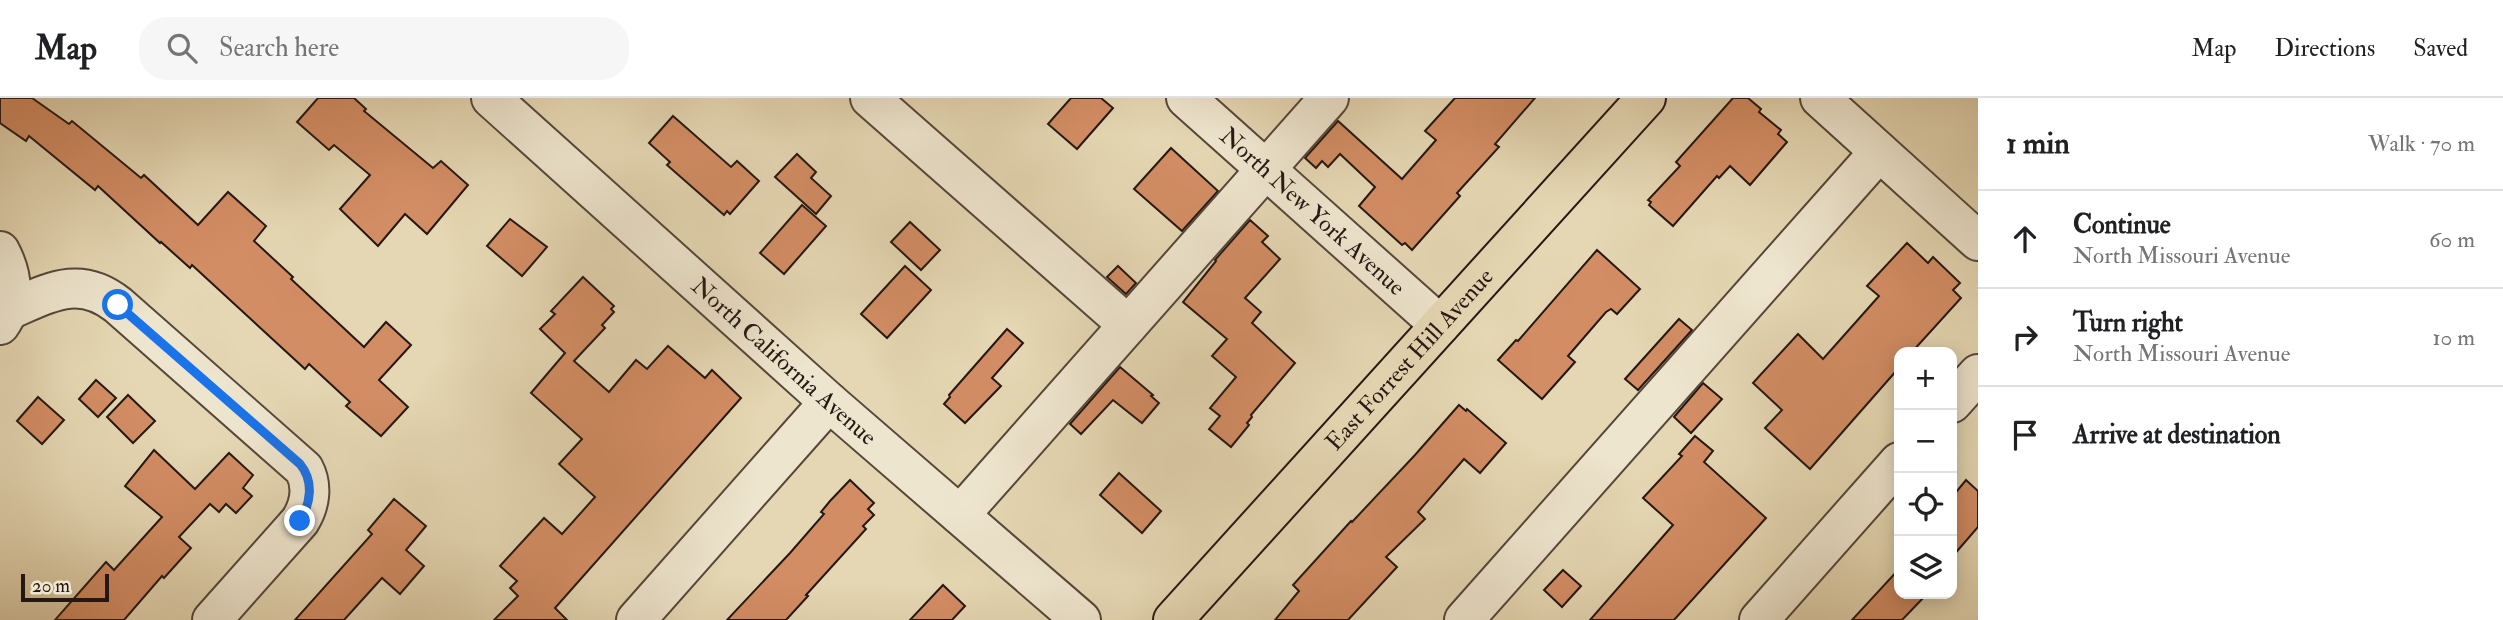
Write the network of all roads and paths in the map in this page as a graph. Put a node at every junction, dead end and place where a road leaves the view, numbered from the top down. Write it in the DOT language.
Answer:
graph roads {
  1 [pos="491,98"];
  2 [pos="870,98"];
  3 [pos="1186,98"];
  4 [pos="1329,98"];
  5 [pos="1646,98"];
  6 [pos="1820,98"];
  7 [pos="1879,152"];
  8 [pos="1265,169"];
  9 [pos="1978,241"];
  10 [pos="0,251"];
  11 [pos="5,318"];
  12 [pos="1128,325"];
  13 [pos="1440,325"];
  14 [pos="1978,374"];
  15 [pos="1957,397"];
  16 [pos="829,402"];
  17 [pos="1894,468"];
  18 [pos="960,516"];
  19 [pos="212,620"];
  20 [pos="636,620"];
  21 [pos="1081,620"];
  22 [pos="1173,620"];
  23 [pos="1464,620"];
  24 [pos="1759,620"];
  1 -- 16 [label="street, North California Avenue"];
  2 -- 12 [label="street"];
  3 -- 8 [label="street, North New York Avenue"];
  4 -- 8 [label="street"];
  5 -- 13 [label="main road, East Forrest Hill Avenue"];
  6 -- 7 [label="street"];
  7 -- 9 [label="street"];
  7 -- 23 [label="street"];
  8 -- 12 [label="street"];
  8 -- 13 [label="street, North New York Avenue"];
  10 -- 11 [label="street"];
  11 -- 19 [label="street"];
  12 -- 18 [label="street"];
  13 -- 22 [label="main road, East Forrest Hill Avenue"];
  14 -- 15 [label="street"];
  16 -- 18 [label="street, North California Avenue"];
  16 -- 20 [label="street"];
  17 -- 24 [label="street"];
  18 -- 21 [label="street, North California Avenue"];
}
